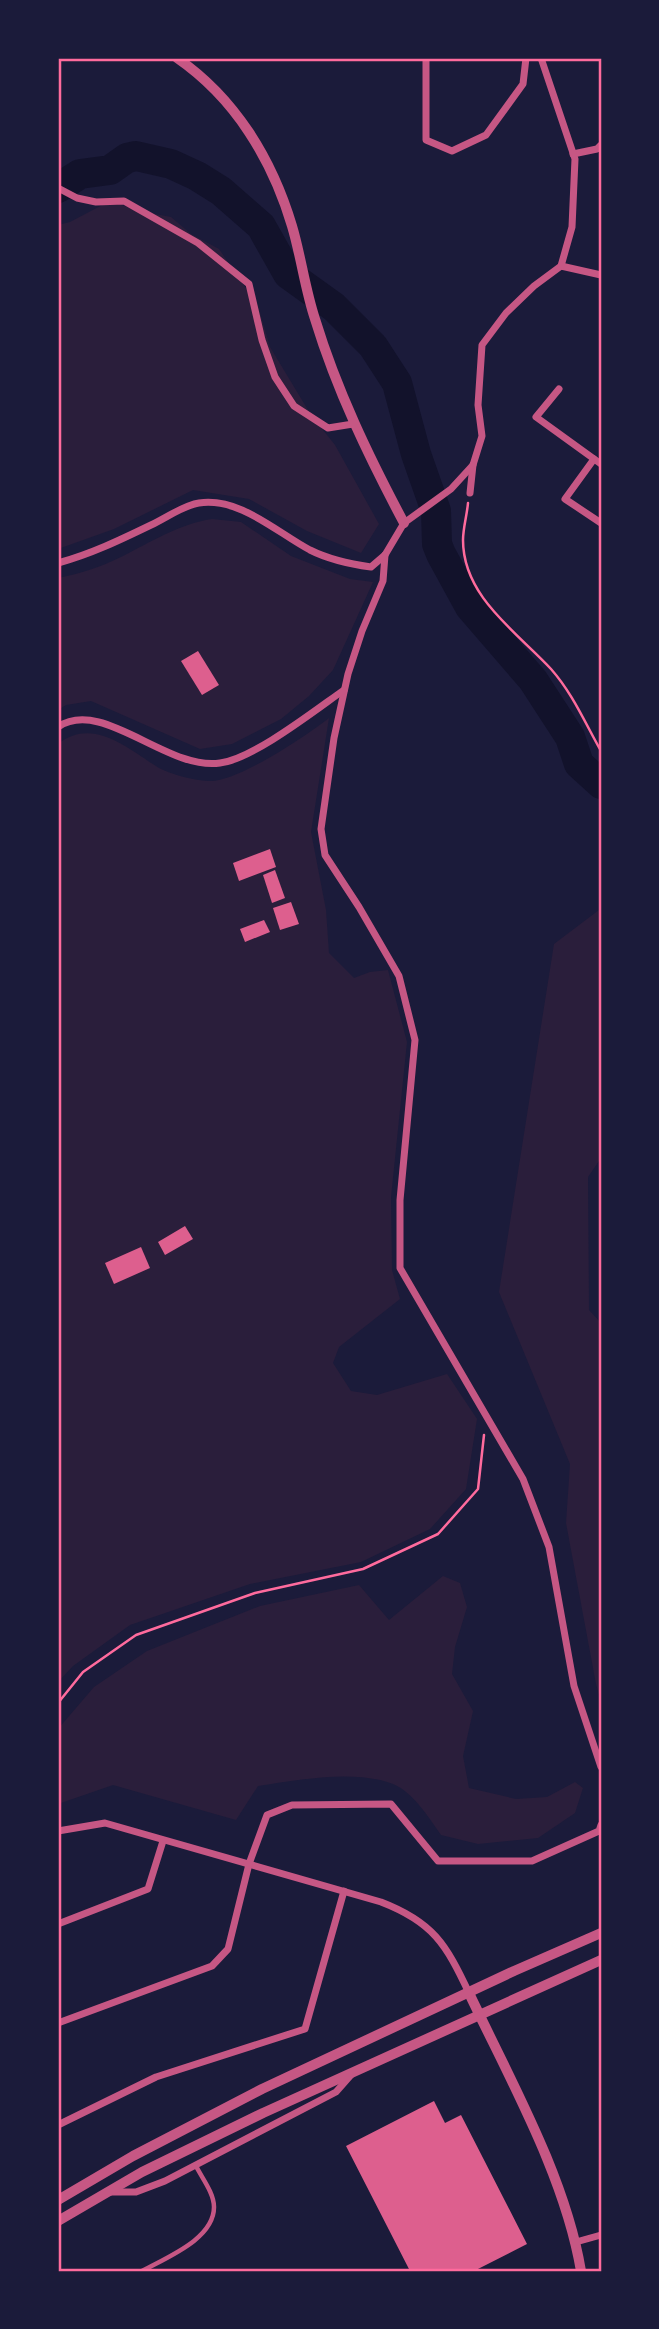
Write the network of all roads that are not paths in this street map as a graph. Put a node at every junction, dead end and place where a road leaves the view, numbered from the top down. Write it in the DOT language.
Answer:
graph roads {
  1 [pos="177,58"];
  2 [pos="526,58"];
  3 [pos="541,58"];
  4 [pos="426,61"];
  5 [pos="601,145"];
  6 [pos="573,154"];
  7 [pos="58,188"];
  8 [pos="561,266"];
  9 [pos="601,275"];
  10 [pos="559,389"];
  11 [pos="353,424"];
  12 [pos="594,459"];
  13 [pos="601,464"];
  14 [pos="473,465"];
  15 [pos="470,493"];
  16 [pos="404,523"];
  17 [pos="601,523"];
  18 [pos="386,555"];
  19 [pos="58,564"];
  20 [pos="345,690"];
  21 [pos="58,727"];
  22 [pos="601,1767"];
  23 [pos="601,1825"];
  24 [pos="58,1830"];
  25 [pos="163,1841"];
  26 [pos="249,1864"];
  27 [pos="344,1891"];
  28 [pos="58,1924"];
  29 [pos="601,1933"];
  30 [pos="601,1960"];
  31 [pos="470,1993"];
  32 [pos="480,2014"];
  33 [pos="58,2024"];
  34 [pos="354,2072"];
  35 [pos="58,2125"];
  36 [pos="196,2166"];
  37 [pos="107,2193"];
  38 [pos="58,2200"];
  39 [pos="58,2221"];
  40 [pos="601,2235"];
  41 [pos="576,2242"];
  42 [pos="142,2271"];
  43 [pos="581,2271"];
  1 -- 11 [label="street"];
  2 -- 4 [label="street"];
  3 -- 6 [label="street"];
  5 -- 6 [label="street"];
  6 -- 8 [label="street"];
  7 -- 11 [label="street"];
  8 -- 9 [label="street"];
  8 -- 14 [label="street"];
  10 -- 12 [label="street"];
  11 -- 16 [label="street"];
  12 -- 13 [label="street"];
  12 -- 17 [label="street"];
  14 -- 15 [label="street"];
  14 -- 16 [label="street"];
  16 -- 18 [label="street"];
  18 -- 19 [label="street"];
  18 -- 20 [label="street"];
  20 -- 21 [label="street"];
  20 -- 22 [label="street"];
  23 -- 26 [label="street"];
  24 -- 25 [label="street"];
  25 -- 26 [label="street"];
  25 -- 28 [label="street"];
  26 -- 27 [label="street"];
  26 -- 33 [label="street"];
  27 -- 31 [label="street"];
  27 -- 35 [label="street"];
  29 -- 31 [label="street"];
  30 -- 32 [label="street"];
  31 -- 32 [label="street"];
  31 -- 38 [label="street"];
  32 -- 34 [label="street"];
  32 -- 41 [label="street"];
  34 -- 36 [label="street"];
  34 -- 37 [label="street"];
  36 -- 37 [label="street"];
  36 -- 42 [label="lane"];
  37 -- 39 [label="street"];
  40 -- 41 [label="street"];
  41 -- 43 [label="street"];
}
